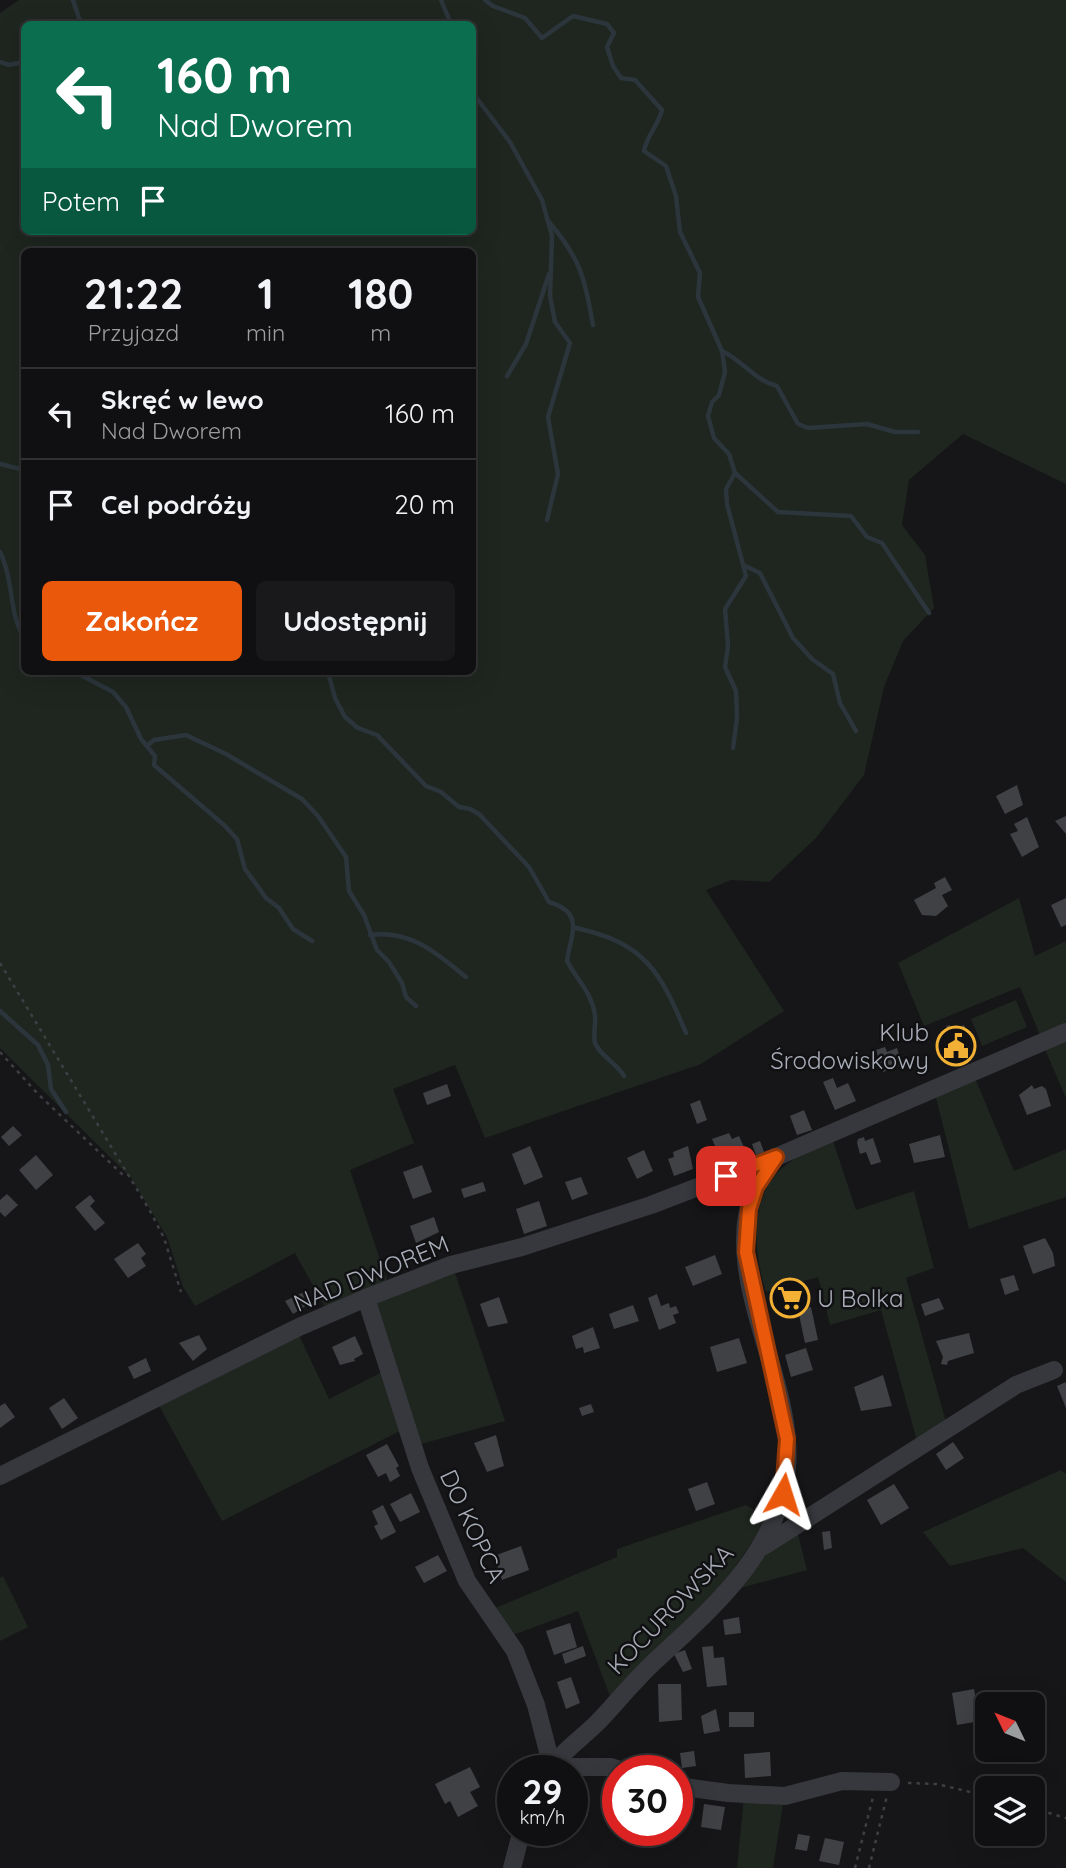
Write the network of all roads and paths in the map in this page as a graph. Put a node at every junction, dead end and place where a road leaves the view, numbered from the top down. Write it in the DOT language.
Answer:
graph roads {
  1 [pos="0,963"];
  2 [pos="1066,1032"];
  3 [pos="0,1052"];
  4 [pos="776,1157"];
  5 [pos="129,1181"];
  6 [pos="181,1292"];
  7 [pos="366,1298"];
  8 [pos="1054,1370"];
  9 [pos="0,1476"];
  10 [pos="761,1548"];
  11 [pos="548,1755"];
  12 [pos="565,1755"];
  13 [pos="867,1782"];
  14 [pos="891,1782"];
  15 [pos="693,1788"];
  16 [pos="975,1793"];
  17 [pos="1045,1812"];
  18 [pos="1066,1818"];
  19 [pos="518,1846"];
  20 [pos="512,1868"];
  21 [pos="855,1868"];
  22 [pos="869,1868"];
  1 -- 5 [label="path"];
  2 -- 4 [label="street"];
  3 -- 5 [label="path"];
  4 -- 7 [label="street, NAD DWOREM"];
  4 -- 10 [label="street, KOCUROWSKA"];
  5 -- 6 [label="path"];
  7 -- 9 [label="street, NAD DWOREM"];
  7 -- 11 [label="street, DO KOPCA"];
  8 -- 10 [label="street"];
  10 -- 12 [label="street, KOCUROWSKA"];
  13 -- 14 [label="street"];
  13 -- 15 [label="street"];
  13 -- 21 [label="path"];
  14 -- 16 [label="path"];
  14 -- 22 [label="path"];
  17 -- 18 [label="path"];
  19 -- 20 [label="street"];
}
